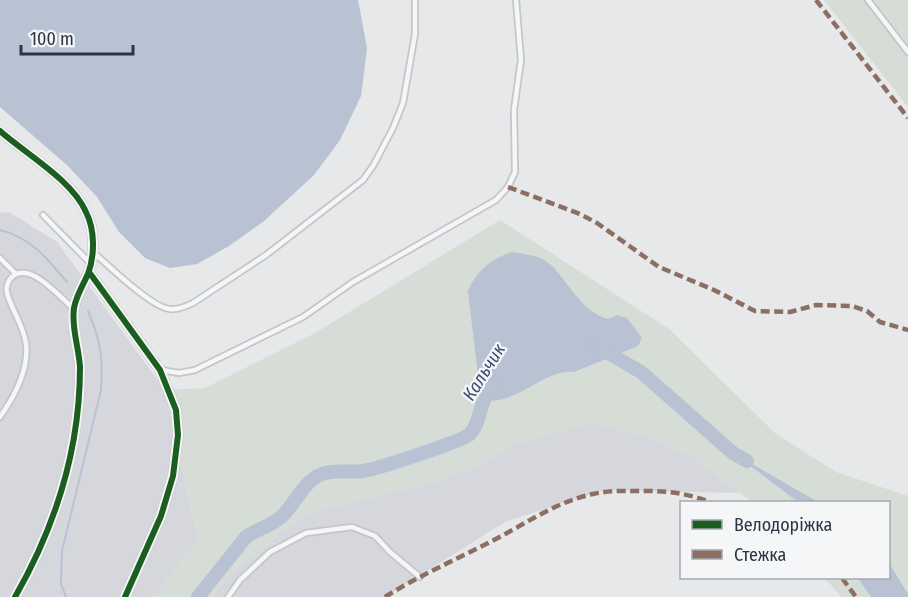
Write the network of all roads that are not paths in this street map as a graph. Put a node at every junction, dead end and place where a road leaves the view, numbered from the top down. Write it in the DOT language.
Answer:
graph roads {
  1 [pos="415,0"];
  2 [pos="516,0"];
  3 [pos="868,0"];
  4 [pos="908,52"];
  5 [pos="0,131"];
  6 [pos="43,215"];
  7 [pos="93,252"];
  8 [pos="0,258"];
  9 [pos="89,268"];
  10 [pos="16,274"];
  11 [pos="74,309"];
  12 [pos="160,370"];
  13 [pos="0,417"];
  14 [pos="420,577"];
  15 [pos="15,597"];
  16 [pos="125,597"];
  17 [pos="228,597"];
  1 -- 7 [label="lane"];
  2 -- 12 [label="lane"];
  3 -- 4 [label="lane"];
  5 -- 7 [label="street"];
  6 -- 9 [label="lane"];
  7 -- 9 [label="street"];
  8 -- 10 [label="lane"];
  9 -- 11 [label="street"];
  9 -- 12 [label="street"];
  10 -- 11 [label="lane"];
  10 -- 13 [label="lane"];
  11 -- 15 [label="street"];
  12 -- 16 [label="street"];
  14 -- 17 [label="lane"];
}
